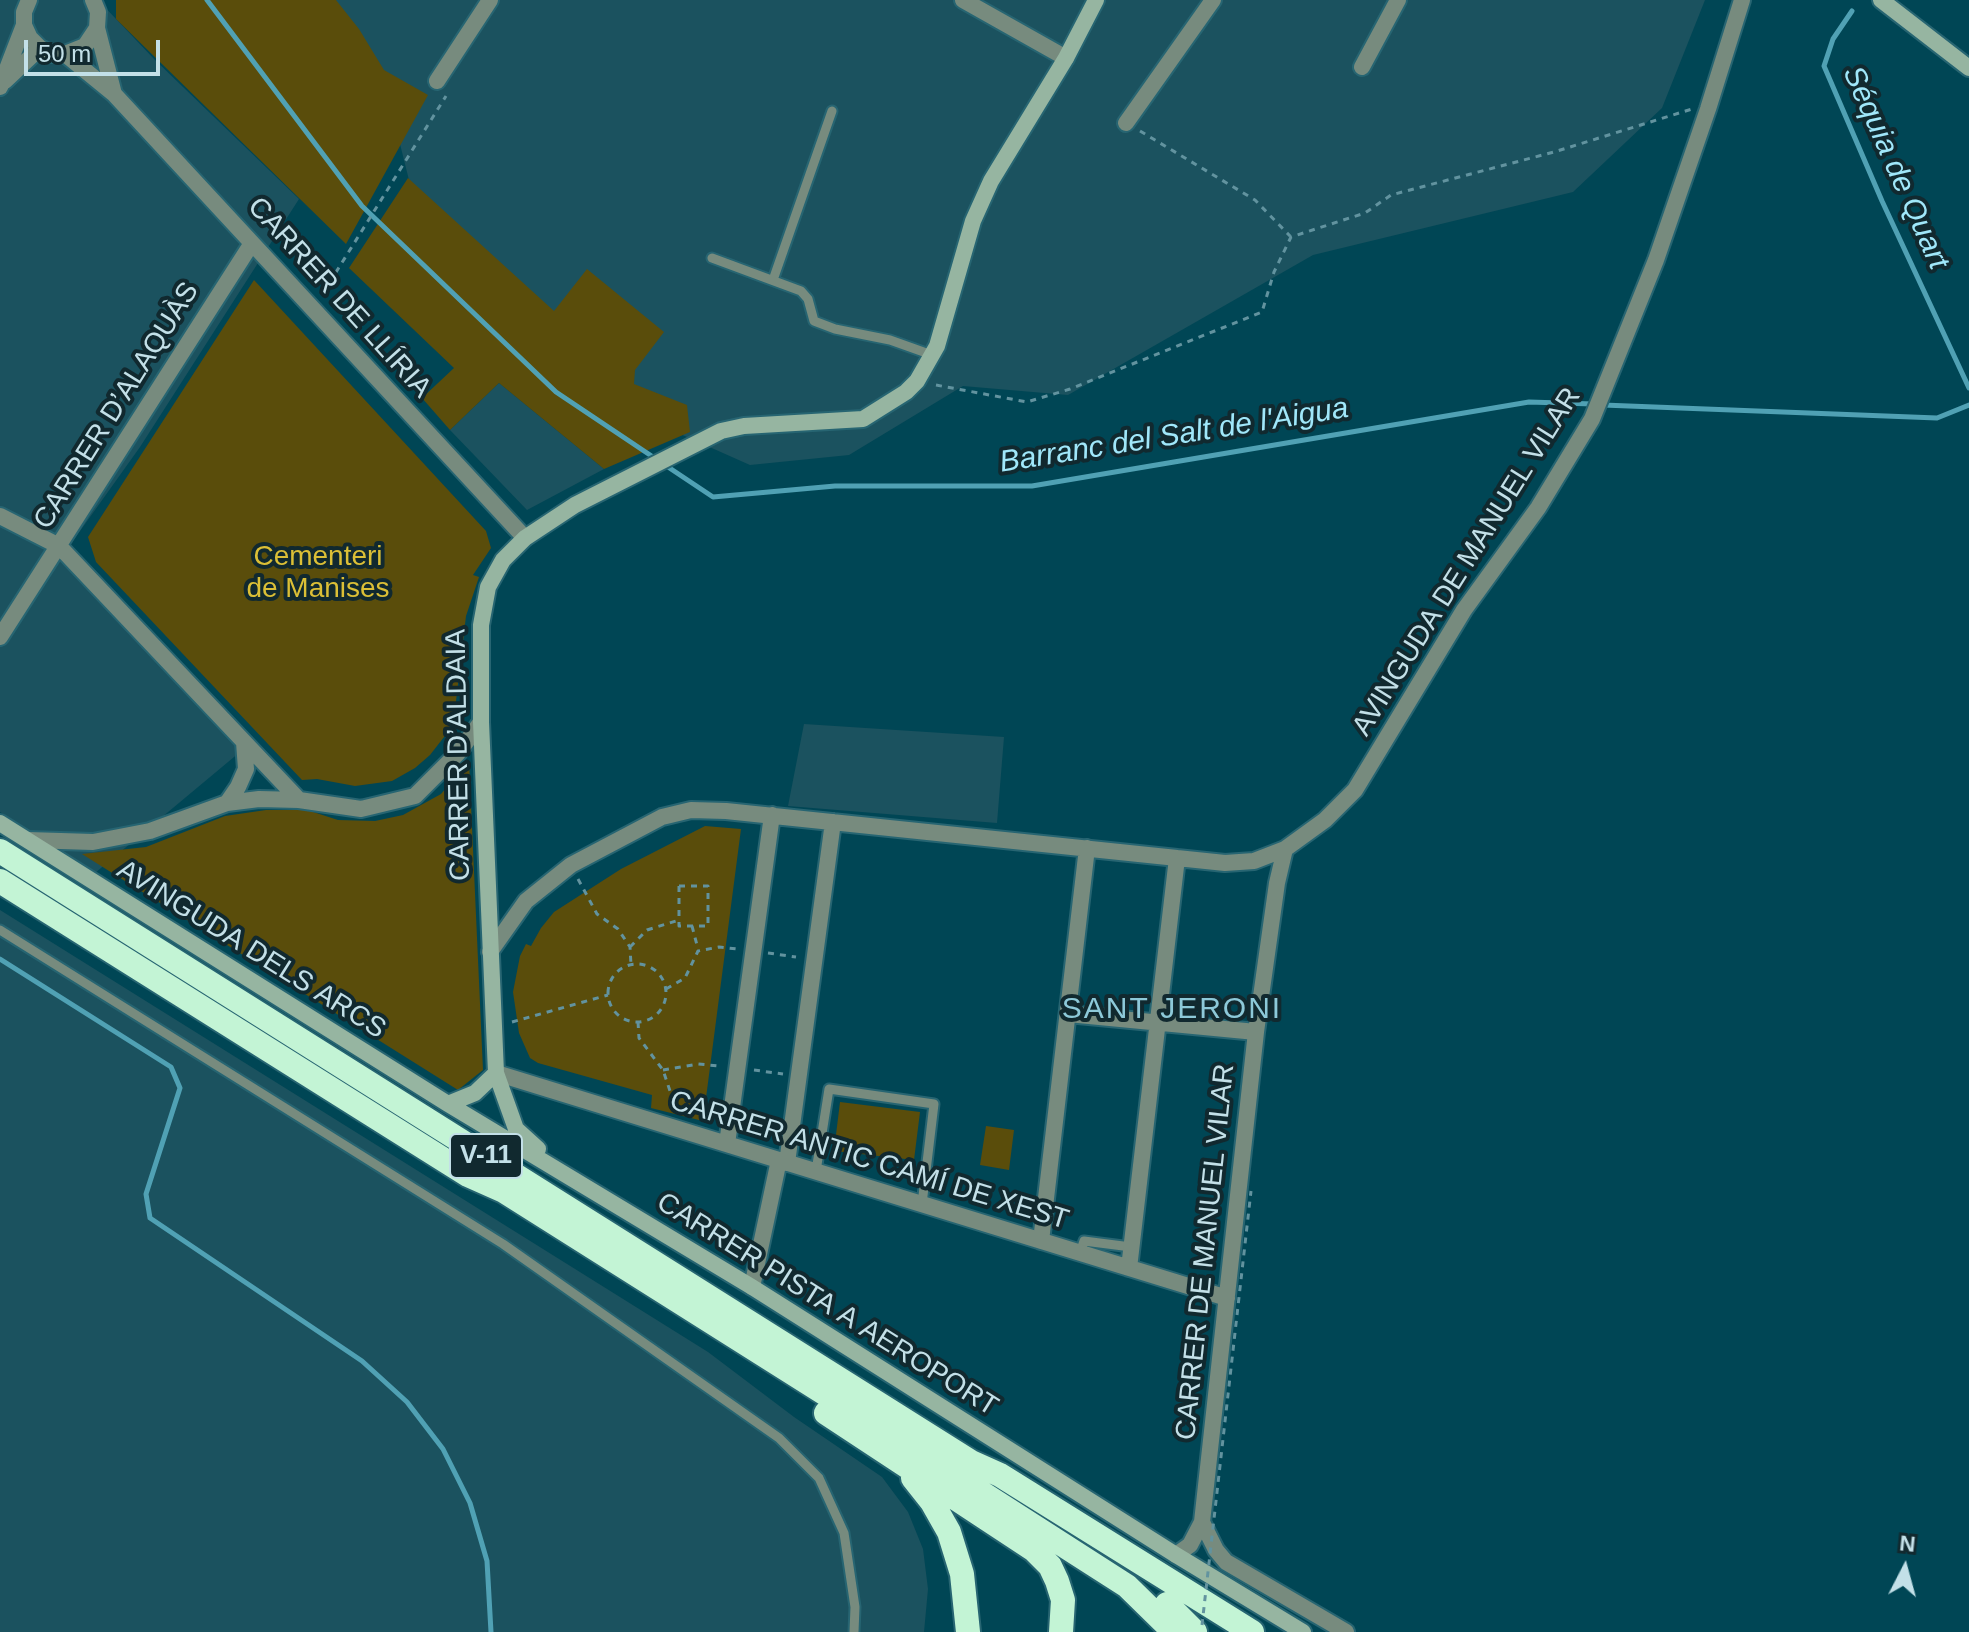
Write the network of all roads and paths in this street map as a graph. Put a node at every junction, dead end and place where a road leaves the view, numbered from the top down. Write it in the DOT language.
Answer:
graph roads {
  1 [pos="93,0"];
  2 [pos="490,0"];
  3 [pos="963,0"];
  4 [pos="1096,0"];
  5 [pos="1213,0"];
  6 [pos="1398,0"];
  7 [pos="1742,0"];
  8 [pos="1881,0"];
  9 [pos="22,9"];
  10 [pos="97,28"];
  11 [pos="40,48"];
  12 [pos="65,54"];
  13 [pos="1066,58"];
  14 [pos="1362,67"];
  15 [pos="1969,68"];
  16 [pos="437,81"];
  17 [pos="1,86"];
  18 [pos="114,94"];
  19 [pos="445,98"];
  20 [pos="1708,109"];
  21 [pos="832,111"];
  22 [pos="1126,123"];
  23 [pos="1291,237"];
  24 [pos="252,243"];
  25 [pos="712,258"];
  26 [pos="773,280"];
  27 [pos="312,309"];
  28 [pos="932,355"];
  29 [pos="917,381"];
  30 [pos="0,516"];
  31 [pos="525,538"];
  32 [pos="59,546"];
  33 [pos="0,637"];
  34 [pos="481,722"];
  35 [pos="244,742"];
  36 [pos="299,800"];
  37 [pos="227,803"];
  38 [pos="772,815"];
  39 [pos="833,822"];
  40 [pos="0,823"];
  41 [pos="28,840"];
  42 [pos="1087,848"];
  43 [pos="1285,849"];
  44 [pos="0,851"];
  45 [pos="1177,858"];
  46 [pos="571,865"];
  47 [pos="0,881"];
  48 [pos="679,920"];
  49 [pos="692,926"];
  50 [pos="0,930"];
  51 [pos="630,947"];
  52 [pos="698,951"];
  53 [pos="490,952"];
  54 [pos="631,965"];
  55 [pos="608,995"];
  56 [pos="1068,1014"];
  57 [pos="638,1022"];
  58 [pos="1158,1023"];
  59 [pos="492,1026"];
  60 [pos="1256,1032"];
  61 [pos="496,1073"];
  62 [pos="448,1104"];
  63 [pos="676,1128"];
  64 [pos="727,1144"];
  65 [pos="783,1161"];
  66 [pos="816,1171"];
  67 [pos="564,1172"];
  68 [pos="468,1175"];
  69 [pos="1251,1191"];
  70 [pos="922,1204"];
  71 [pos="1041,1241"];
  72 [pos="1131,1247"];
  73 [pos="1080,1253"];
  74 [pos="1129,1268"];
  75 [pos="752,1287"];
  76 [pos="1227,1298"];
  77 [pos="971,1462"];
  78 [pos="902,1463"];
  79 [pos="1202,1522"];
  80 [pos="1176,1555"];
  81 [pos="1199,1629"];
  82 [pos="854,1632"];
  83 [pos="968,1632"];
  84 [pos="1061,1632"];
  85 [pos="1174,1632"];
  86 [pos="1252,1632"];
  87 [pos="1303,1632"];
  88 [pos="1346,1632"];
  1 -- 10 [label="street, CARRER DE LLÍRIA"];
  2 -- 16 [label="street"];
  3 -- 13 [label="street"];
  4 -- 13 [label="street, CARRER D’ALDAIA"];
  5 -- 22 [label="street"];
  6 -- 14 [label="street"];
  7 -- 20 [label="street, AVINGUDA DE MANUEL VILAR"];
  8 -- 15 [label="street"];
  9 -- 11 [label="street"];
  9 -- 17 [label="street"];
  10 -- 12 [label="street"];
  10 -- 18 [label="street, CARRER DE LLÍRIA"];
  11 -- 12 [label="street"];
  11 -- 17 [label="street"];
  12 -- 18 [label="street, CARRER DE LLÍRIA"];
  13 -- 28 [label="street, CARRER D’ALDAIA"];
  18 -- 24 [label="street, CARRER DE LLÍRIA"];
  19 -- 27 [label="path"];
  20 -- 23 [label="path"];
  20 -- 43 [label="street, AVINGUDA DE MANUEL VILAR"];
  21 -- 26 [label="lane"];
  22 -- 23 [label="path"];
  23 -- 29 [label="path"];
  24 -- 27 [label="street, CARRER DE LLÍRIA"];
  24 -- 32 [label="street, CARRER D’ALAQUÀS"];
  25 -- 26 [label="lane"];
  26 -- 28 [label="lane"];
  27 -- 31 [label="street, CARRER DE LLÍRIA"];
  28 -- 29 [label="street, CARRER D’ALDAIA"];
  29 -- 31 [label="street, CARRER D’ALDAIA"];
  30 -- 32 [label="street"];
  31 -- 34 [label="street, CARRER D’ALDAIA"];
  32 -- 33 [label="street, CARRER D’ALAQUÀS"];
  32 -- 35 [label="street"];
  34 -- 36 [label="street, AVINGUDA DELS ARCS"];
  34 -- 53 [label="street, CARRER D’ALDAIA"];
  35 -- 36 [label="street"];
  35 -- 37 [label="street"];
  36 -- 37 [label="street, AVINGUDA DELS ARCS"];
  37 -- 41 [label="street, AVINGUDA DELS ARCS"];
  38 -- 39 [label="street, AVINGUDA DE MANUEL VILAR"];
  38 -- 46 [label="street, AVINGUDA DE MANUEL VILAR"];
  38 -- 64 [label="street"];
  39 -- 42 [label="street, AVINGUDA DE MANUEL VILAR"];
  39 -- 65 [label="street"];
  40 -- 41 [label="street, AVINGUDA DELS ARCS"];
  41 -- 62 [label="street, AVINGUDA DELS ARCS"];
  42 -- 45 [label="street, AVINGUDA DE MANUEL VILAR"];
  42 -- 56 [label="street"];
  43 -- 45 [label="street, AVINGUDA DE MANUEL VILAR"];
  43 -- 60 [label="street, CARRER DE MANUEL VILAR"];
  44 -- 77 [label="highway, V-11"];
  45 -- 58 [label="street"];
  46 -- 51 [label="path"];
  46 -- 53 [label="street, AVINGUDA DE MANUEL VILAR"];
  47 -- 68 [label="highway, V-11"];
  48 -- 49 [label="path"];
  48 -- 49 [label="path"];
  48 -- 51 [label="path"];
  49 -- 52 [label="path"];
  50 -- 82 [label="lane"];
  51 -- 54 [label="path"];
  53 -- 59 [label="street, CARRER D’ALDAIA"];
  54 -- 55 [label="path"];
  54 -- 57 [label="path"];
  55 -- 57 [label="path"];
  55 -- 59 [label="path"];
  56 -- 58 [label="street"];
  56 -- 71 [label="street"];
  57 -- 63 [label="path"];
  58 -- 60 [label="street"];
  58 -- 72 [label="street"];
  59 -- 61 [label="street, CARRER D’ALDAIA"];
  60 -- 76 [label="street, CARRER DE MANUEL VILAR"];
  61 -- 62 [label="street"];
  61 -- 63 [label="street, CARRER ANTIC CAMÍ DE XEST"];
  61 -- 67 [label="street, CARRER D’ALDAIA"];
  62 -- 67 [label="street, CARRER PISTA A AEROPORT"];
  63 -- 64 [label="street, CARRER ANTIC CAMÍ DE XEST"];
  64 -- 65 [label="street, CARRER ANTIC CAMÍ DE XEST"];
  65 -- 66 [label="street, CARRER ANTIC CAMÍ DE XEST"];
  65 -- 75 [label="street"];
  66 -- 70 [label="street, CARRER ANTIC CAMÍ DE XEST"];
  66 -- 70 [label="lane"];
  67 -- 75 [label="street, CARRER PISTA A AEROPORT"];
  68 -- 78 [label="highway"];
  68 -- 85 [label="highway, V-11"];
  69 -- 81 [label="path, bridge"];
  70 -- 71 [label="street, CARRER ANTIC CAMÍ DE XEST"];
  71 -- 73 [label="street, CARRER ANTIC CAMÍ DE XEST"];
  72 -- 73 [label="lane"];
  72 -- 74 [label="street"];
  73 -- 74 [label="street, CARRER ANTIC CAMÍ DE XEST"];
  74 -- 76 [label="street, CARRER ANTIC CAMÍ DE XEST"];
  75 -- 80 [label="street, CARRER PISTA A AEROPORT"];
  76 -- 79 [label="street, CARRER DE MANUEL VILAR"];
  77 -- 81 [label="highway"];
  77 -- 86 [label="highway"];
  78 -- 83 [label="highway"];
  78 -- 84 [label="highway"];
  79 -- 80 [label="street"];
  79 -- 88 [label="street"];
  80 -- 87 [label="street, CARRER PISTA A AEROPORT"];
}
